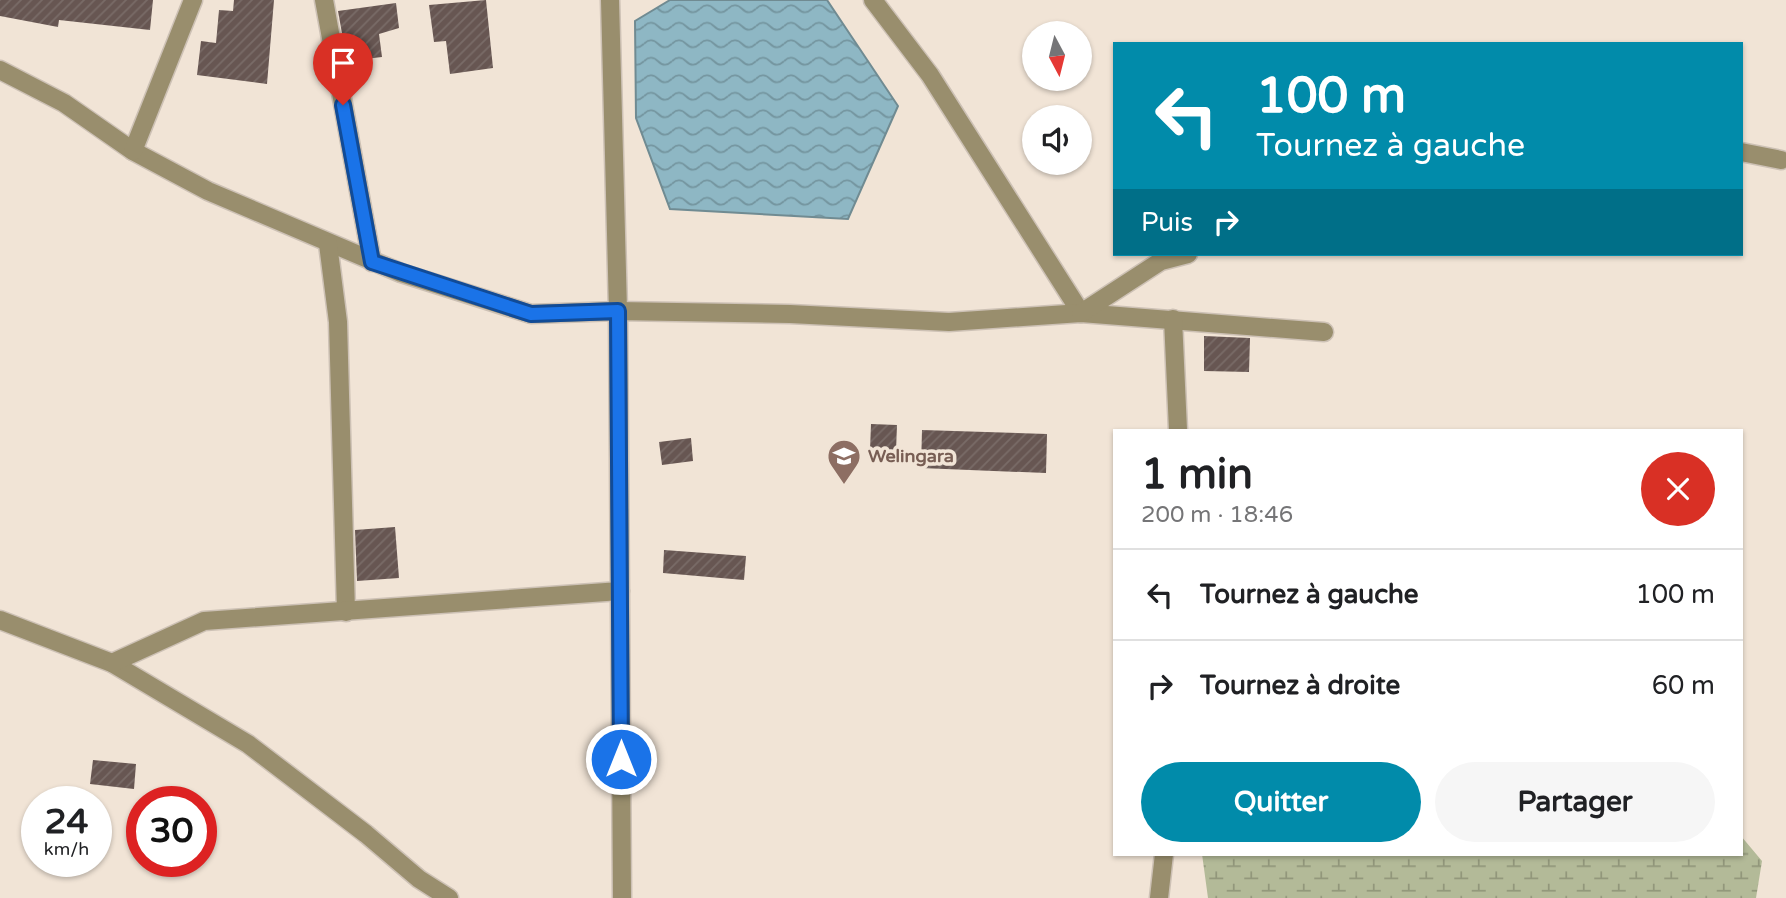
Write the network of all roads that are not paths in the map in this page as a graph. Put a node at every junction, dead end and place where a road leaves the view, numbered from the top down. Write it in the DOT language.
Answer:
graph roads {
  1 [pos="193,0"];
  2 [pos="324,0"];
  3 [pos="610,0"];
  4 [pos="873,0"];
  5 [pos="0,70"];
  6 [pos="133,151"];
  7 [pos="1743,152"];
  8 [pos="1781,160"];
  9 [pos="328,244"];
  10 [pos="1180,256"];
  11 [pos="372,262"];
  12 [pos="618,311"];
  13 [pos="1081,313"];
  14 [pos="1172,319"];
  15 [pos="1324,332"];
  16 [pos="1178,429"];
  17 [pos="620,591"];
  18 [pos="346,612"];
  19 [pos="0,620"];
  20 [pos="112,663"];
  21 [pos="1164,856"];
  22 [pos="449,898"];
  23 [pos="622,898"];
  24 [pos="1158,898"];
  1 -- 6 [label="street"];
  2 -- 11 [label="street"];
  3 -- 12 [label="street"];
  4 -- 13 [label="street"];
  5 -- 6 [label="street"];
  6 -- 9 [label="street"];
  7 -- 8 [label="street"];
  9 -- 11 [label="street"];
  9 -- 18 [label="street"];
  10 -- 13 [label="street"];
  11 -- 12 [label="street"];
  12 -- 13 [label="street"];
  12 -- 17 [label="street"];
  13 -- 14 [label="street"];
  14 -- 15 [label="street"];
  14 -- 16 [label="street"];
  17 -- 18 [label="street"];
  17 -- 23 [label="street"];
  18 -- 20 [label="street"];
  19 -- 20 [label="street"];
  20 -- 22 [label="street"];
  21 -- 24 [label="street"];
}
